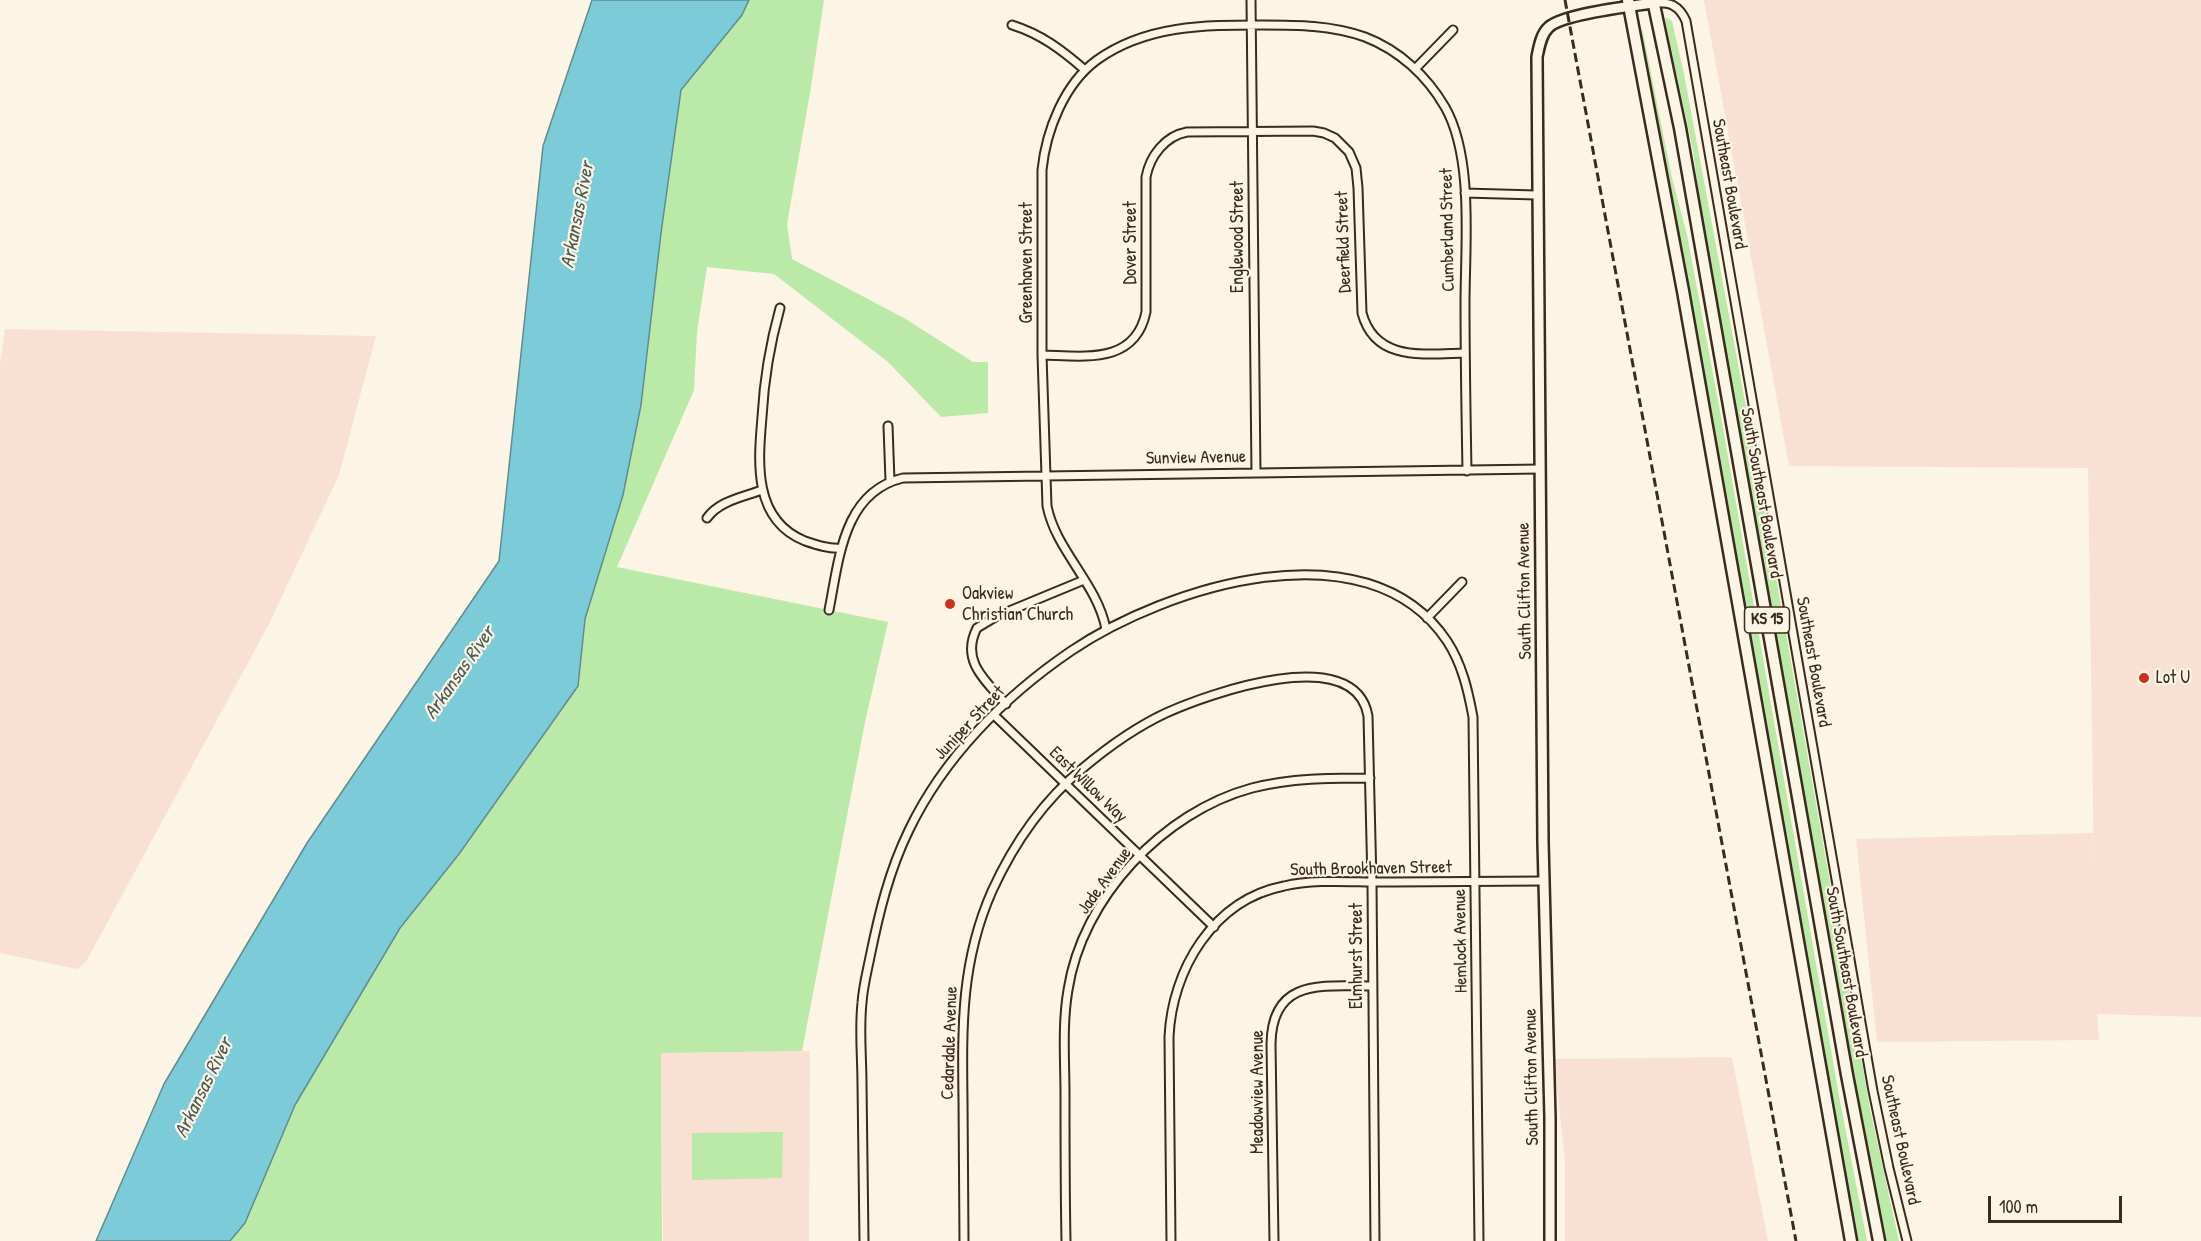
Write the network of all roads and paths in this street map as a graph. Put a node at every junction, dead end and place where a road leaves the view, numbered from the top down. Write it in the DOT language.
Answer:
graph roads {
  1 [pos="1251,0"];
  2 [pos="1653,1"];
  3 [pos="1628,3"];
  4 [pos="1012,25"];
  5 [pos="1251,25"];
  6 [pos="1453,30"];
  7 [pos="1415,69"];
  8 [pos="1085,70"];
  9 [pos="1252,131"];
  10 [pos="1465,194"];
  11 [pos="1536,195"];
  12 [pos="780,308"];
  13 [pos="1465,353"];
  14 [pos="1042,355"];
  15 [pos="888,426"];
  16 [pos="1540,469"];
  17 [pos="1467,471"];
  18 [pos="1256,473"];
  19 [pos="1045,475"];
  20 [pos="890,481"];
  21 [pos="762,490"];
  22 [pos="707,518"];
  23 [pos="841,548"];
  24 [pos="1084,580"];
  25 [pos="1462,582"];
  26 [pos="829,610"];
  27 [pos="1427,618"];
  28 [pos="1107,629"];
  29 [pos="1307,677"];
  30 [pos="1006,704"];
  31 [pos="994,715"];
  32 [pos="1370,778"];
  33 [pos="1065,784"];
  34 [pos="1140,856"];
  35 [pos="1544,881"];
  36 [pos="1372,882"];
  37 [pos="1475,882"];
  38 [pos="1214,927"];
  39 [pos="1372,986"];
  40 [pos="864,1241"];
  41 [pos="964,1241"];
  42 [pos="1066,1241"];
  43 [pos="1171,1241"];
  44 [pos="1274,1241"];
  45 [pos="1375,1241"];
  46 [pos="1479,1241"];
  47 [pos="1550,1241"];
  48 [pos="1851,1241"];
  49 [pos="1879,1241"];
  50 [pos="1907,1241"];
  1 -- 5 [label="street, Englewood Street"];
  2 -- 3 [label="street, South Clifton Avenue"];
  2 -- 49 [label="main road, South Southeast Boulevard / KS 15"];
  2 -- 50 [label="street, Southeast Boulevard"];
  3 -- 11 [label="street, South Clifton Avenue"];
  3 -- 48 [label="main road, KS 15"];
  4 -- 8 [label="street"];
  5 -- 7 [label="street, Cumberland Street"];
  5 -- 8 [label="street, Greenhaven Street"];
  5 -- 9 [label="street, Englewood Street"];
  6 -- 7 [label="street"];
  7 -- 10 [label="street, Cumberland Street"];
  8 -- 14 [label="street, Greenhaven Street"];
  9 -- 13 [label="street, Deerfield Street"];
  9 -- 14 [label="street, Dover Street"];
  9 -- 18 [label="street, Englewood Street"];
  10 -- 11 [label="street"];
  10 -- 13 [label="street, Cumberland Street"];
  11 -- 16 [label="street, South Clifton Avenue"];
  12 -- 21 [label="street"];
  13 -- 17 [label="street, Cumberland Street"];
  14 -- 19 [label="street, Greenhaven Street"];
  15 -- 20 [label="street"];
  16 -- 17 [label="street, Sunview Avenue"];
  16 -- 35 [label="street, South Clifton Avenue"];
  17 -- 18 [label="street, Sunview Avenue"];
  18 -- 19 [label="street, Sunview Avenue"];
  19 -- 20 [label="street, Sunview Avenue"];
  19 -- 24 [label="street, Greenhaven Street"];
  20 -- 23 [label="street, Sunview Avenue"];
  21 -- 22 [label="street"];
  21 -- 23 [label="street"];
  23 -- 26 [label="street"];
  24 -- 28 [label="street, Greenhaven Street"];
  24 -- 30 [label="street"];
  25 -- 27 [label="street"];
  27 -- 28 [label="street, Juniper Street"];
  27 -- 37 [label="street, Hemlock Avenue"];
  28 -- 30 [label="street, Juniper Street"];
  29 -- 32 [label="street, Elmhurst Street"];
  29 -- 33 [label="street, Cedardale Avenue"];
  30 -- 31 [label="street, Juniper Street"];
  31 -- 33 [label="street, East Willow Way"];
  31 -- 40 [label="street, Juniper Street"];
  32 -- 34 [label="street, Jade Avenue"];
  32 -- 36 [label="street, Elmhurst Street"];
  33 -- 34 [label="street, East Willow Way"];
  33 -- 41 [label="street, Cedardale Avenue"];
  34 -- 38 [label="street, East Willow Way"];
  34 -- 42 [label="street, Jade Avenue"];
  35 -- 37 [label="street, South Brookhaven Street"];
  35 -- 47 [label="street, South Clifton Avenue"];
  36 -- 37 [label="street, South Brookhaven Street"];
  36 -- 38 [label="street, South Brookhaven Street"];
  36 -- 39 [label="street, Elmhurst Street"];
  37 -- 46 [label="street, Hemlock Avenue"];
  38 -- 43 [label="street, South Brookhaven Street"];
  39 -- 44 [label="street, Meadowview Avenue"];
  39 -- 45 [label="street, Elmhurst Street"];
}
